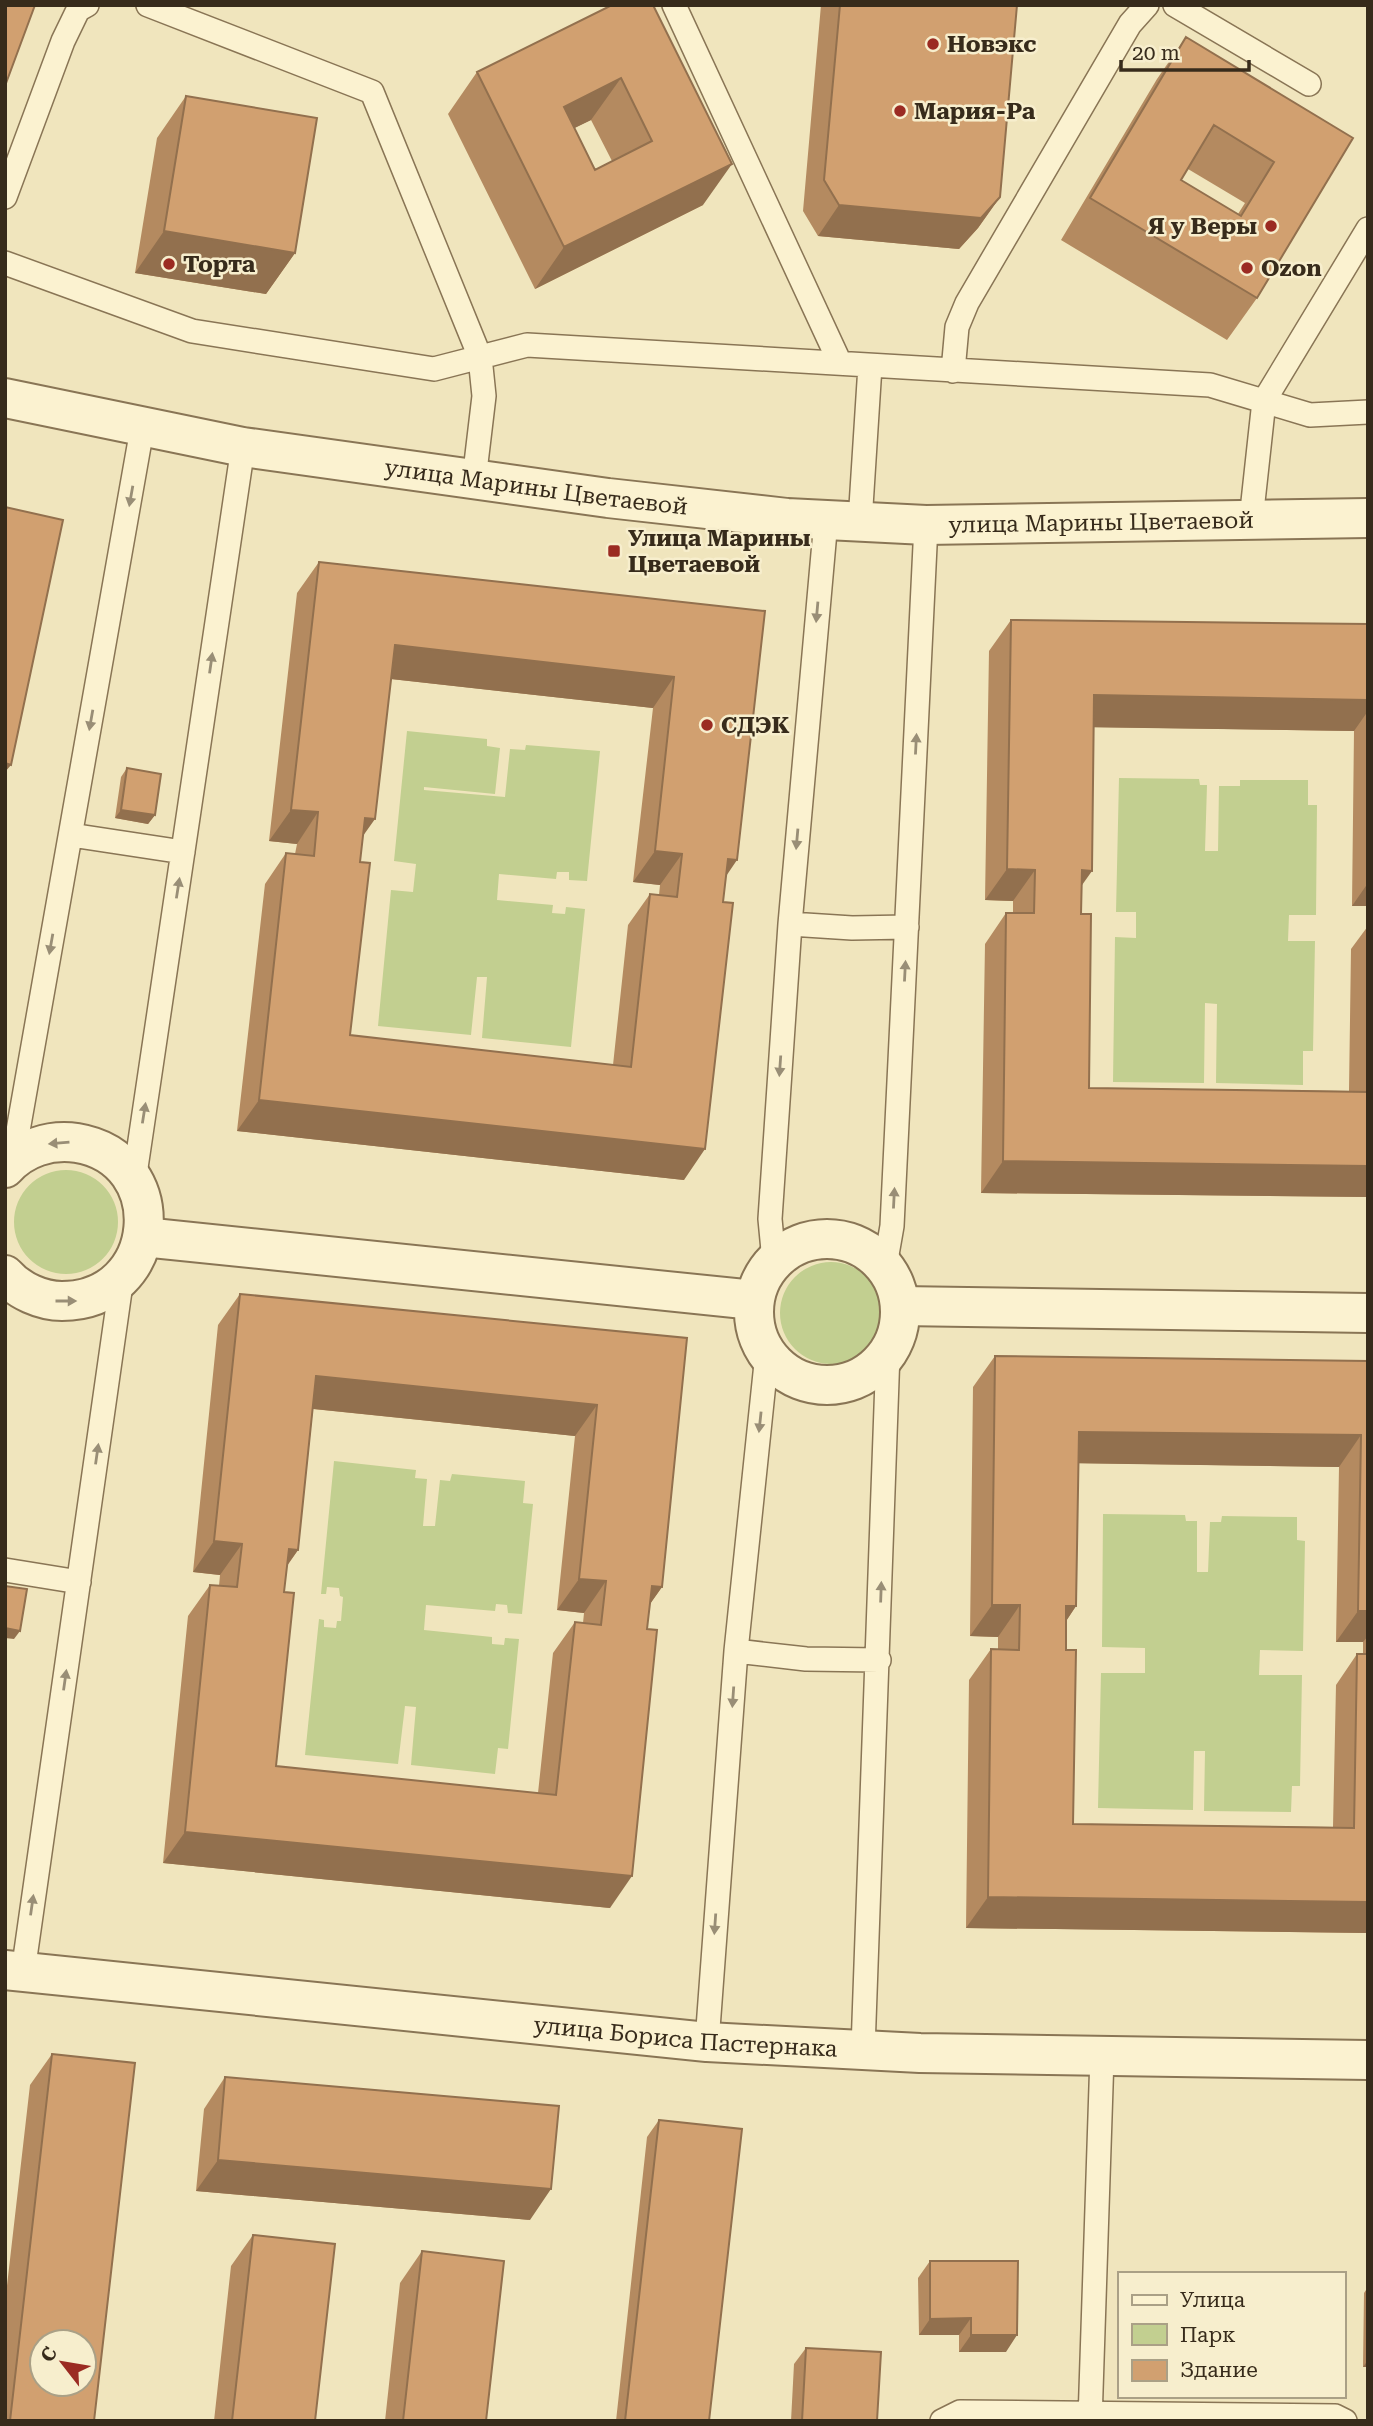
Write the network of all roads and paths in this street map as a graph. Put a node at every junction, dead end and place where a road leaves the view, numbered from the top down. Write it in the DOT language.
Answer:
graph roads {
  1 [pos="87,5"];
  2 [pos="148,5"];
  3 [pos="674,5"];
  4 [pos="1147,5"];
  5 [pos="1175,5"];
  6 [pos="1309,84"];
  7 [pos="5,197"];
  8 [pos="1368,229"];
  9 [pos="5,263"];
  10 [pos="480,357"];
  11 [pos="840,363"];
  12 [pos="870,366"];
  13 [pos="953,371"];
  14 [pos="5,398"];
  15 [pos="1264,401"];
  16 [pos="1368,412"];
  17 [pos="142,429"];
  18 [pos="243,447"];
  19 [pos="474,480"];
  20 [pos="1368,518"];
  21 [pos="1251,520"];
  22 [pos="843,521"];
  23 [pos="926,525"];
  24 [pos="71,835"];
  25 [pos="183,852"];
  26 [pos="790,924"];
  27 [pos="907,927"];
  28 [pos="9,1164"];
  29 [pos="134,1181"];
  30 [pos="143,1237"];
  31 [pos="774,1261"];
  32 [pos="885,1266"];
  33 [pos="5,1275"];
  34 [pos="122,1277"];
  35 [pos="754,1300"];
  36 [pos="900,1306"];
  37 [pos="1368,1313"];
  38 [pos="888,1352"];
  39 [pos="766,1354"];
  40 [pos="5,1570"];
  41 [pos="79,1582"];
  42 [pos="736,1651"];
  43 [pos="879,1660"];
  44 [pos="14,1971"];
  45 [pos="707,2042"];
  46 [pos="863,2049"];
  47 [pos="1102,2056"];
  48 [pos="1368,2060"];
  49 [pos="1090,2417"];
  50 [pos="942,2421"];
  51 [pos="1345,2421"];
  1 -- 7 [label="lane"];
  2 -- 10 [label="lane"];
  3 -- 11 [label="lane"];
  4 -- 13 [label="lane"];
  5 -- 6 [label="lane"];
  8 -- 15 [label="lane"];
  9 -- 10 [label="lane"];
  10 -- 11 [label="lane"];
  10 -- 19 [label="lane"];
  11 -- 12 [label="lane"];
  12 -- 13 [label="lane"];
  12 -- 22 [label="lane"];
  13 -- 15 [label="lane"];
  14 -- 17 [label="street, улица Марины Цветаевой"];
  15 -- 16 [label="lane"];
  15 -- 21 [label="lane"];
  17 -- 18 [label="street, улица Марины Цветаевой"];
  17 -- 24 [label="lane, one-way"];
  18 -- 19 [label="street, улица Марины Цветаевой"];
  25 -- 18 [label="lane, one-way"];
  19 -- 22 [label="street, улица Марины Цветаевой"];
  20 -- 21 [label="street, улица Марины Цветаевой"];
  21 -- 23 [label="street, улица Марины Цветаевой"];
  22 -- 23 [label="street, улица Марины Цветаевой"];
  22 -- 26 [label="lane, one-way"];
  27 -- 23 [label="lane, one-way"];
  24 -- 25 [label="lane"];
  24 -- 28 [label="lane, one-way"];
  29 -- 25 [label="lane, one-way"];
  26 -- 27 [label="lane"];
  26 -- 31 [label="lane, one-way"];
  32 -- 27 [label="lane, one-way"];
  29 -- 28 [label="street, one-way"];
  29 -- 30 [label="street"];
  30 -- 34 [label="street"];
  30 -- 35 [label="street"];
  31 -- 32 [label="street"];
  31 -- 35 [label="street"];
  32 -- 36 [label="street"];
  33 -- 34 [label="street, one-way"];
  41 -- 34 [label="lane, one-way"];
  35 -- 39 [label="street"];
  36 -- 37 [label="street"];
  36 -- 38 [label="street"];
  38 -- 39 [label="street"];
  43 -- 38 [label="lane, one-way"];
  39 -- 42 [label="lane, one-way"];
  40 -- 41 [label="lane"];
  44 -- 41 [label="lane, one-way"];
  42 -- 43 [label="lane"];
  42 -- 45 [label="lane, one-way"];
  43 -- 46 [label="lane"];
  44 -- 45 [label="street, улица Бориса Пастернака"];
  45 -- 46 [label="street, улица Бориса Пастернака"];
  46 -- 47 [label="street, улица Бориса Пастернака"];
  47 -- 48 [label="street, улица Бориса Пастернака"];
  47 -- 49 [label="lane"];
  49 -- 50 [label="lane"];
  49 -- 51 [label="lane"];
}
